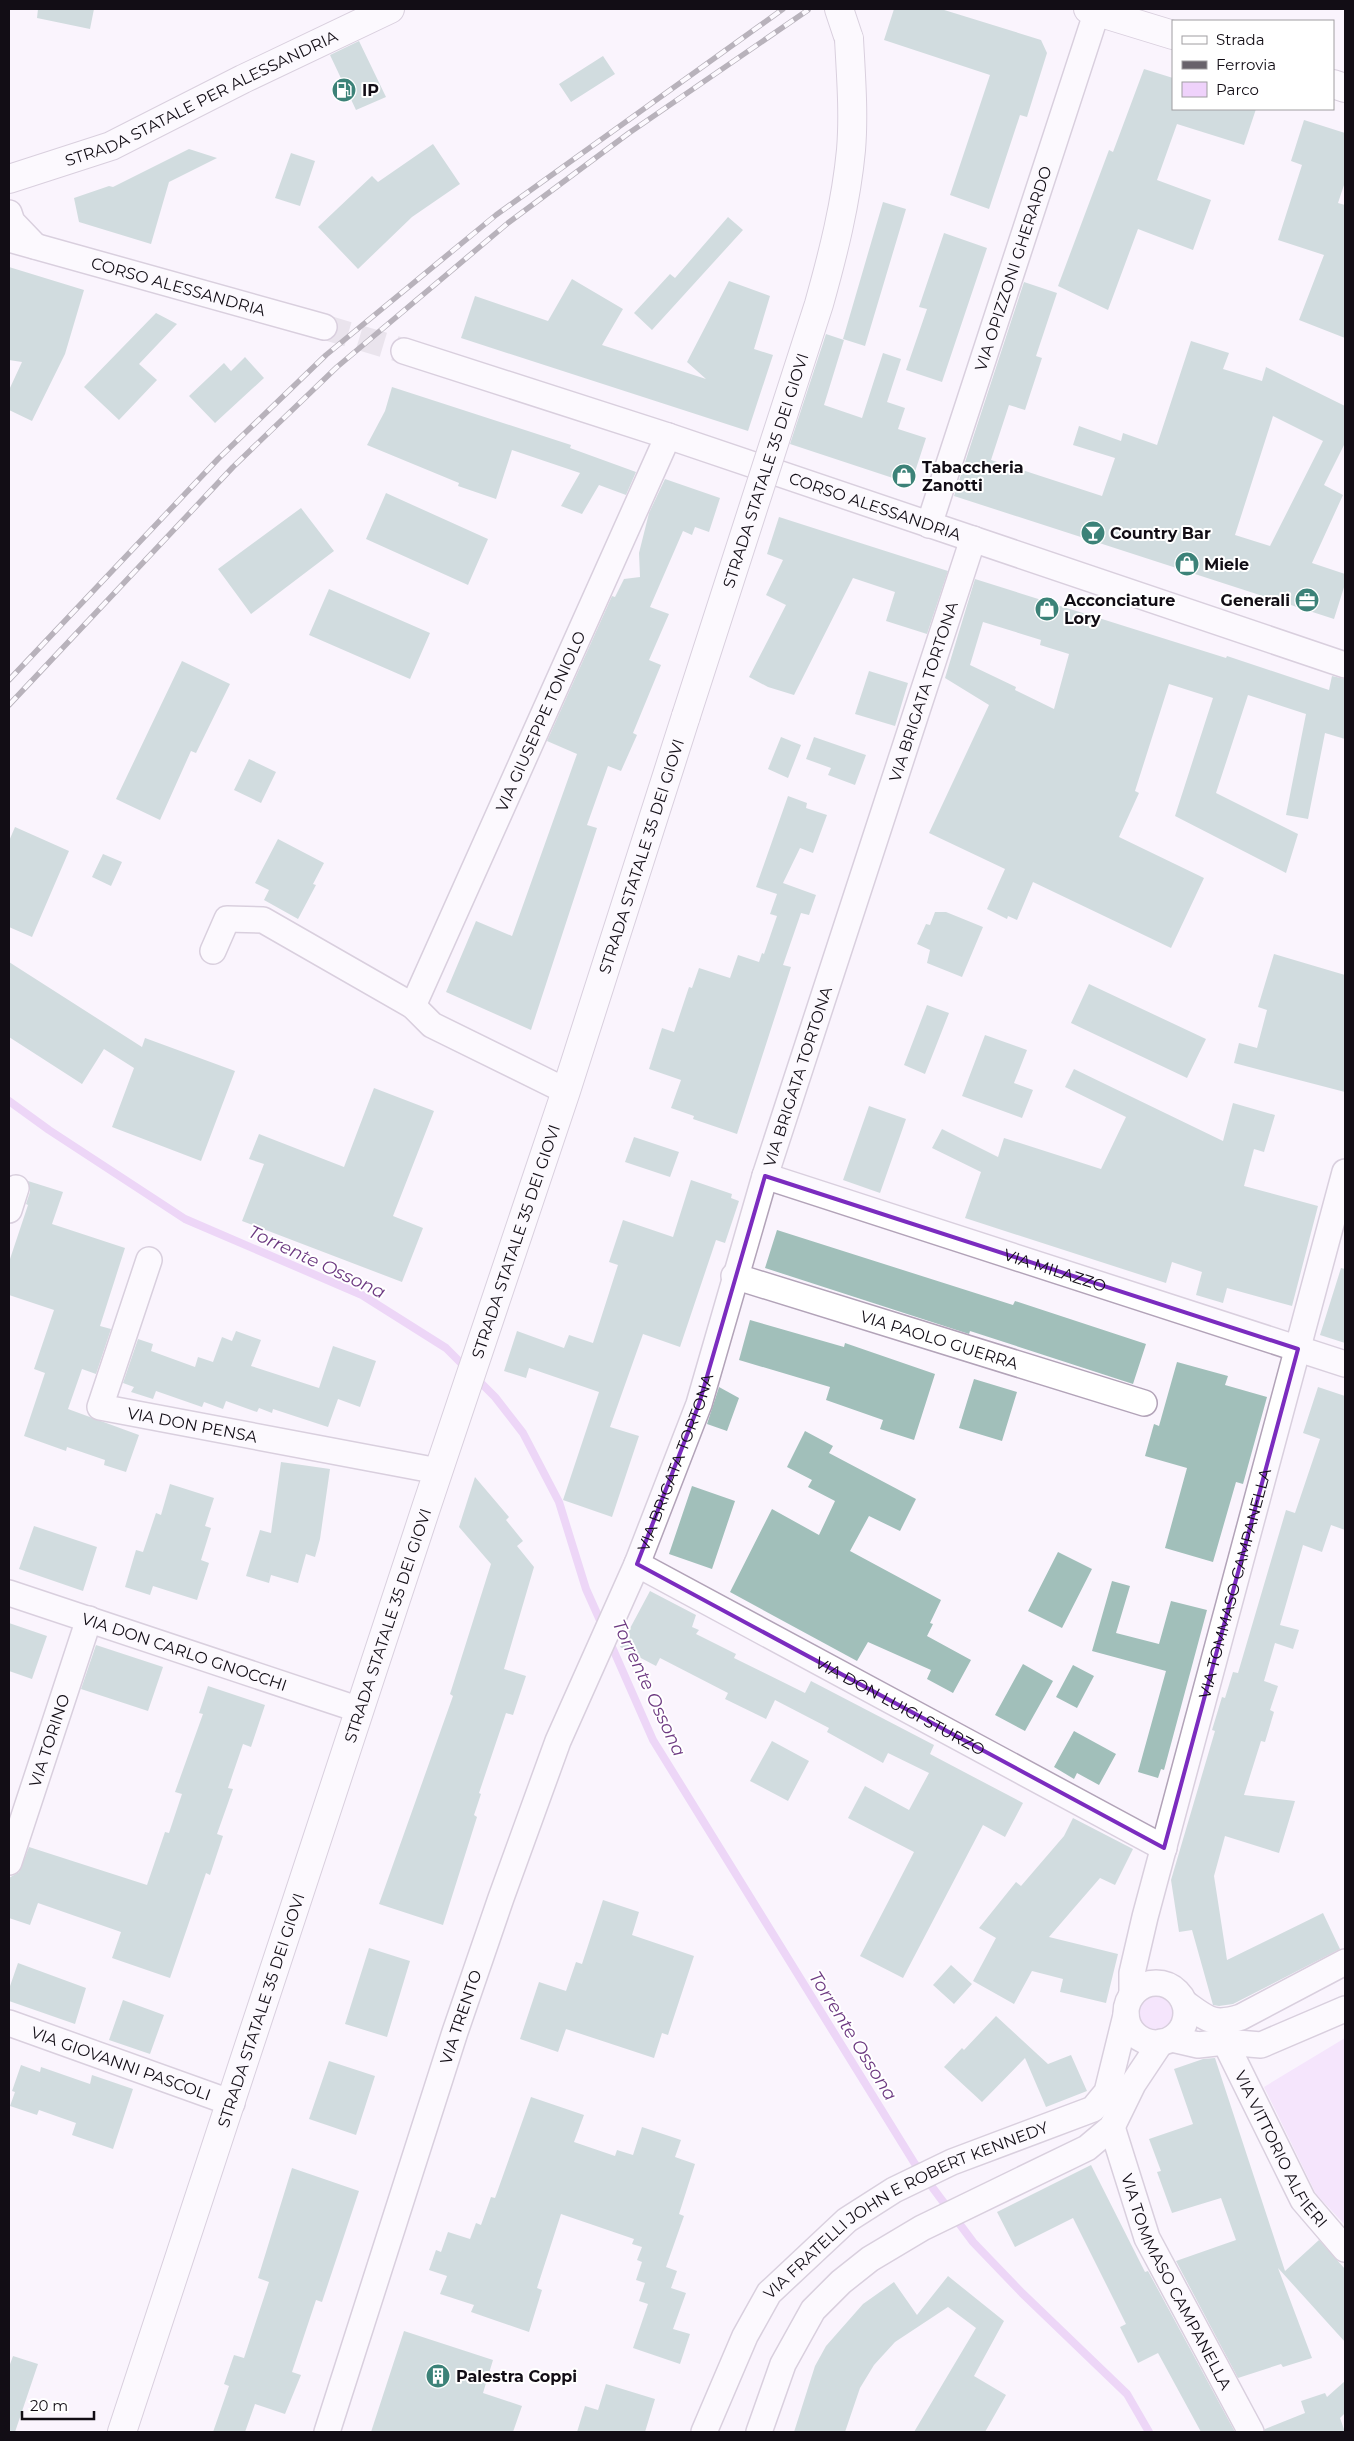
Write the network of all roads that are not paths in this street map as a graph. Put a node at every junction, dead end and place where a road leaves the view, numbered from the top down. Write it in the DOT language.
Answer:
graph roads {
  1 [pos="390,9"];
  2 [pos="839,9"];
  3 [pos="853,9"];
  4 [pos="1093,10"];
  5 [pos="1172,35"];
  6 [pos="849,39"];
  7 [pos="9,180"];
  8 [pos="9,213"];
  9 [pos="9,239"];
  10 [pos="35,246"];
  11 [pos="324,327"];
  12 [pos="404,351"];
  13 [pos="668,436"];
  14 [pos="929,525"];
  15 [pos="973,539"];
  16 [pos="1345,664"];
  17 [pos="213,952"];
  18 [pos="413,1006"];
  19 [pos="566,1091"];
  20 [pos="1345,1172"];
  21 [pos="765,1176"];
  22 [pos="149,1260"];
  23 [pos="734,1276"];
  24 [pos="1298,1349"];
  25 [pos="1345,1364"];
  26 [pos="1144,1403"];
  27 [pos="438,1471"];
  28 [pos="637,1564"];
  29 [pos="9,1593"];
  30 [pos="615,1610"];
  31 [pos="89,1619"];
  32 [pos="360,1710"];
  33 [pos="1164,1848"];
  34 [pos="9,1862"];
  35 [pos="1345,1962"];
  36 [pos="1185,2003"];
  37 [pos="1129,2005"];
  38 [pos="1345,2009"];
  39 [pos="9,2023"];
  40 [pos="1166,2040"];
  41 [pos="1225,2042"];
  42 [pos="232,2103"];
  43 [pos="1112,2126"];
  44 [pos="1345,2249"];
  45 [pos="122,2432"];
  46 [pos="328,2432"];
  47 [pos="704,2432"];
  48 [pos="760,2432"];
  49 [pos="1251,2432"];
  1 -- 7 [label="main road, STRADA STATALE PER ALESSANDRIA"];
  2 -- 6 [label="main road, STRADA STATALE 35 DEI GIOVI"];
  3 -- 6 [label="main road, STRADA STATALE 35 DEI GIOVI"];
  4 -- 5 [label="main road"];
  4 -- 14 [label="street, VIA OPIZZONI GHERARDO"];
  6 -- 19 [label="main road, STRADA STATALE 35 DEI GIOVI, bridge"];
  8 -- 10 [label="street"];
  9 -- 10 [label="street, CORSO ALESSANDRIA"];
  10 -- 11 [label="street, CORSO ALESSANDRIA"];
  12 -- 13 [label="street, CORSO ALESSANDRIA"];
  13 -- 14 [label="street, CORSO ALESSANDRIA"];
  13 -- 18 [label="street, VIA GIUSEPPE TONIOLO"];
  14 -- 15 [label="street, CORSO ALESSANDRIA"];
  15 -- 16 [label="street, CORSO ALESSANDRIA"];
  15 -- 21 [label="street, VIA BRIGATA TORTONA"];
  17 -- 18 [label="street"];
  18 -- 19 [label="street"];
  19 -- 27 [label="main road, STRADA STATALE 35 DEI GIOVI"];
  20 -- 24 [label="street, VIA TOMMASO CAMPANELLA"];
  21 -- 23 [label="street, VIA BRIGATA TORTONA"];
  21 -- 24 [label="street, VIA MILAZZO"];
  22 -- 27 [label="street, VIA DON PENSA"];
  23 -- 26 [label="street, VIA PAOLO GUERRA"];
  23 -- 28 [label="street, VIA BRIGATA TORTONA"];
  24 -- 25 [label="street, VIA MILAZZO"];
  24 -- 33 [label="street, VIA TOMMASO CAMPANELLA"];
  27 -- 32 [label="main road, STRADA STATALE 35 DEI GIOVI"];
  28 -- 30 [label="street, VIA BRIGATA TORTONA"];
  28 -- 33 [label="street, VIA DON LUIGI STURZO"];
  29 -- 31 [label="street, VIA DON CARLO GNOCCHI"];
  30 -- 46 [label="street, VIA TRENTO"];
  31 -- 32 [label="street, VIA DON CARLO GNOCCHI"];
  31 -- 34 [label="street, VIA TORINO"];
  32 -- 42 [label="main road, STRADA STATALE 35 DEI GIOVI"];
  33 -- 37 [label="street, VIA TOMMASO CAMPANELLA"];
  35 -- 36 [label="street"];
  36 -- 37 [label="street"];
  36 -- 40 [label="street, VIA FRATELLI JOHN E ROBERT KENNEDY"];
  37 -- 40 [label="street"];
  37 -- 47 [label="street, VIA FRATELLI JOHN E ROBERT KENNEDY"];
  38 -- 41 [label="street"];
  39 -- 42 [label="street, VIA GIOVANNI PASCOLI"];
  40 -- 41 [label="street"];
  40 -- 43 [label="street, VIA FRATELLI JOHN E ROBERT KENNEDY"];
  41 -- 44 [label="street, VIA VITTORIO ALFIERI"];
  42 -- 45 [label="main road, STRADA STATALE 35 DEI GIOVI"];
  43 -- 48 [label="street, VIA FRATELLI JOHN E ROBERT KENNEDY"];
  43 -- 49 [label="street, VIA TOMMASO CAMPANELLA"];
}
